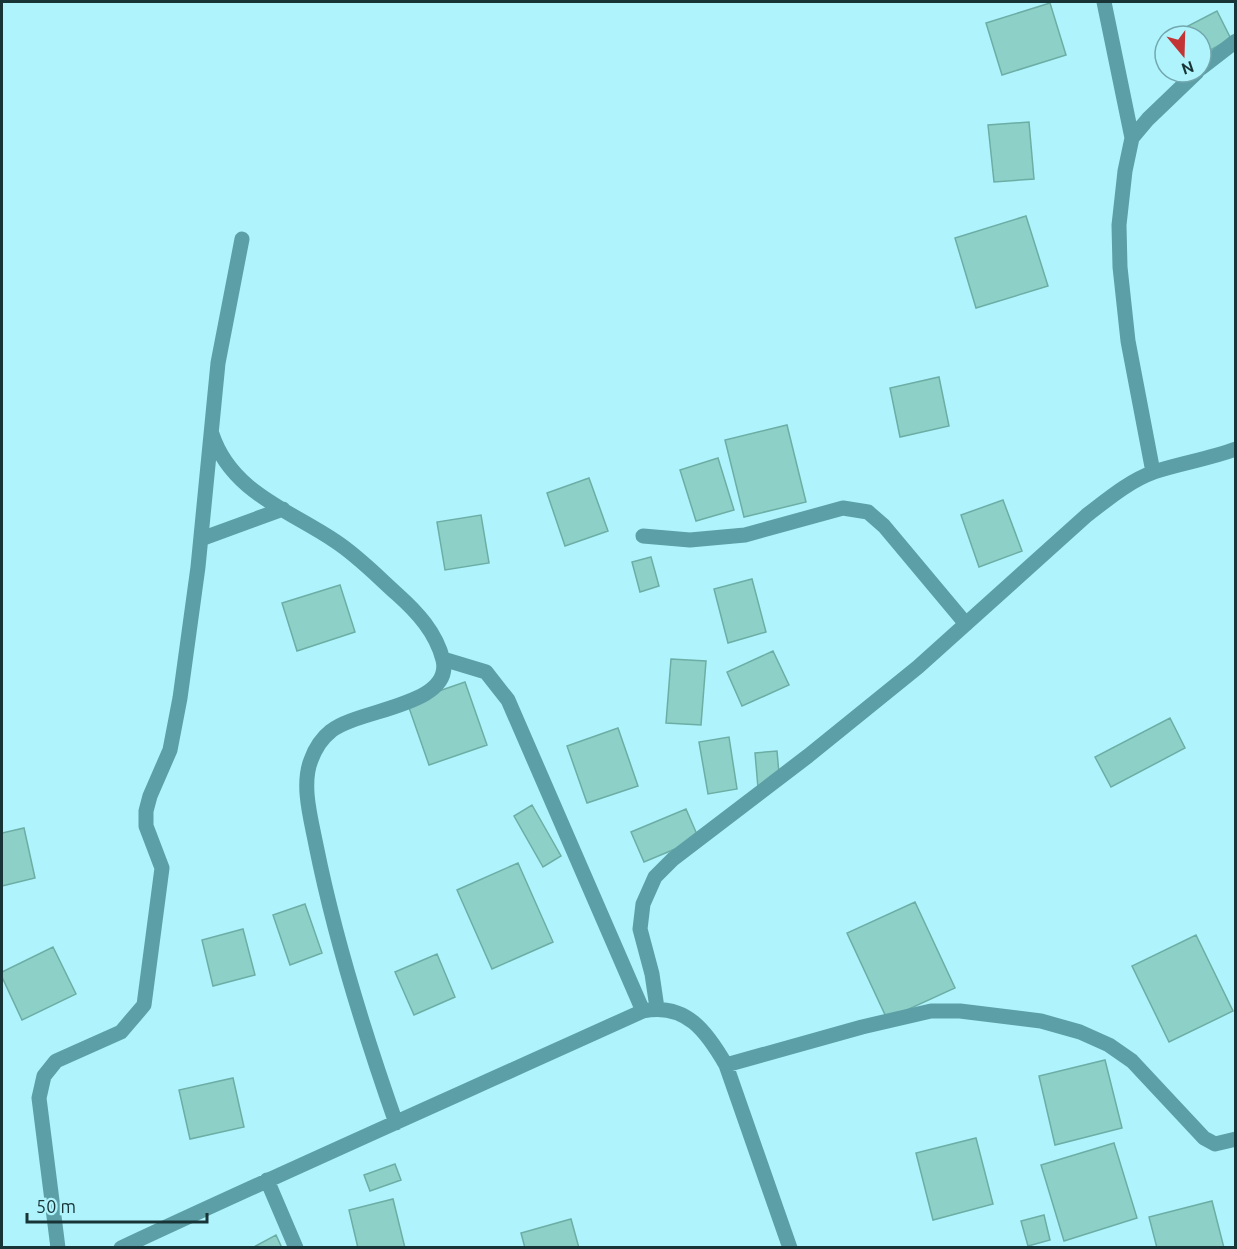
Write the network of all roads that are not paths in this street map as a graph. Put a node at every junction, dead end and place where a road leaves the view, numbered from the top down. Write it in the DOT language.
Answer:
graph roads {
  1 [pos="1104,2"];
  2 [pos="1236,41"];
  3 [pos="1213,59"];
  4 [pos="1184,84"];
  5 [pos="1131,138"];
  6 [pos="242,238"];
  7 [pos="210,429"];
  8 [pos="1236,449"];
  9 [pos="1153,472"];
  10 [pos="283,509"];
  11 [pos="643,536"];
  12 [pos="201,539"];
  13 [pos="966,624"];
  14 [pos="443,659"];
  15 [pos="650,1010"];
  16 [pos="726,1065"];
  17 [pos="396,1123"];
  18 [pos="1236,1138"];
  19 [pos="267,1180"];
  20 [pos="58,1248"];
  21 [pos="121,1248"];
  22 [pos="296,1248"];
  23 [pos="790,1248"];
  1 -- 5 [label="street"];
  2 -- 3 [label="street"];
  4 -- 5 [label="street"];
  5 -- 9 [label="street"];
  6 -- 7 [label="street"];
  7 -- 10 [label="street"];
  7 -- 12 [label="street"];
  8 -- 9 [label="street"];
  9 -- 13 [label="street"];
  10 -- 12 [label="street"];
  10 -- 14 [label="street"];
  11 -- 13 [label="street"];
  12 -- 20 [label="street"];
  13 -- 15 [label="street"];
  14 -- 15 [label="street"];
  14 -- 17 [label="street"];
  15 -- 16 [label="street"];
  15 -- 17 [label="street"];
  16 -- 18 [label="street"];
  16 -- 23 [label="street"];
  17 -- 19 [label="street"];
  19 -- 21 [label="street"];
  19 -- 22 [label="street"];
}
